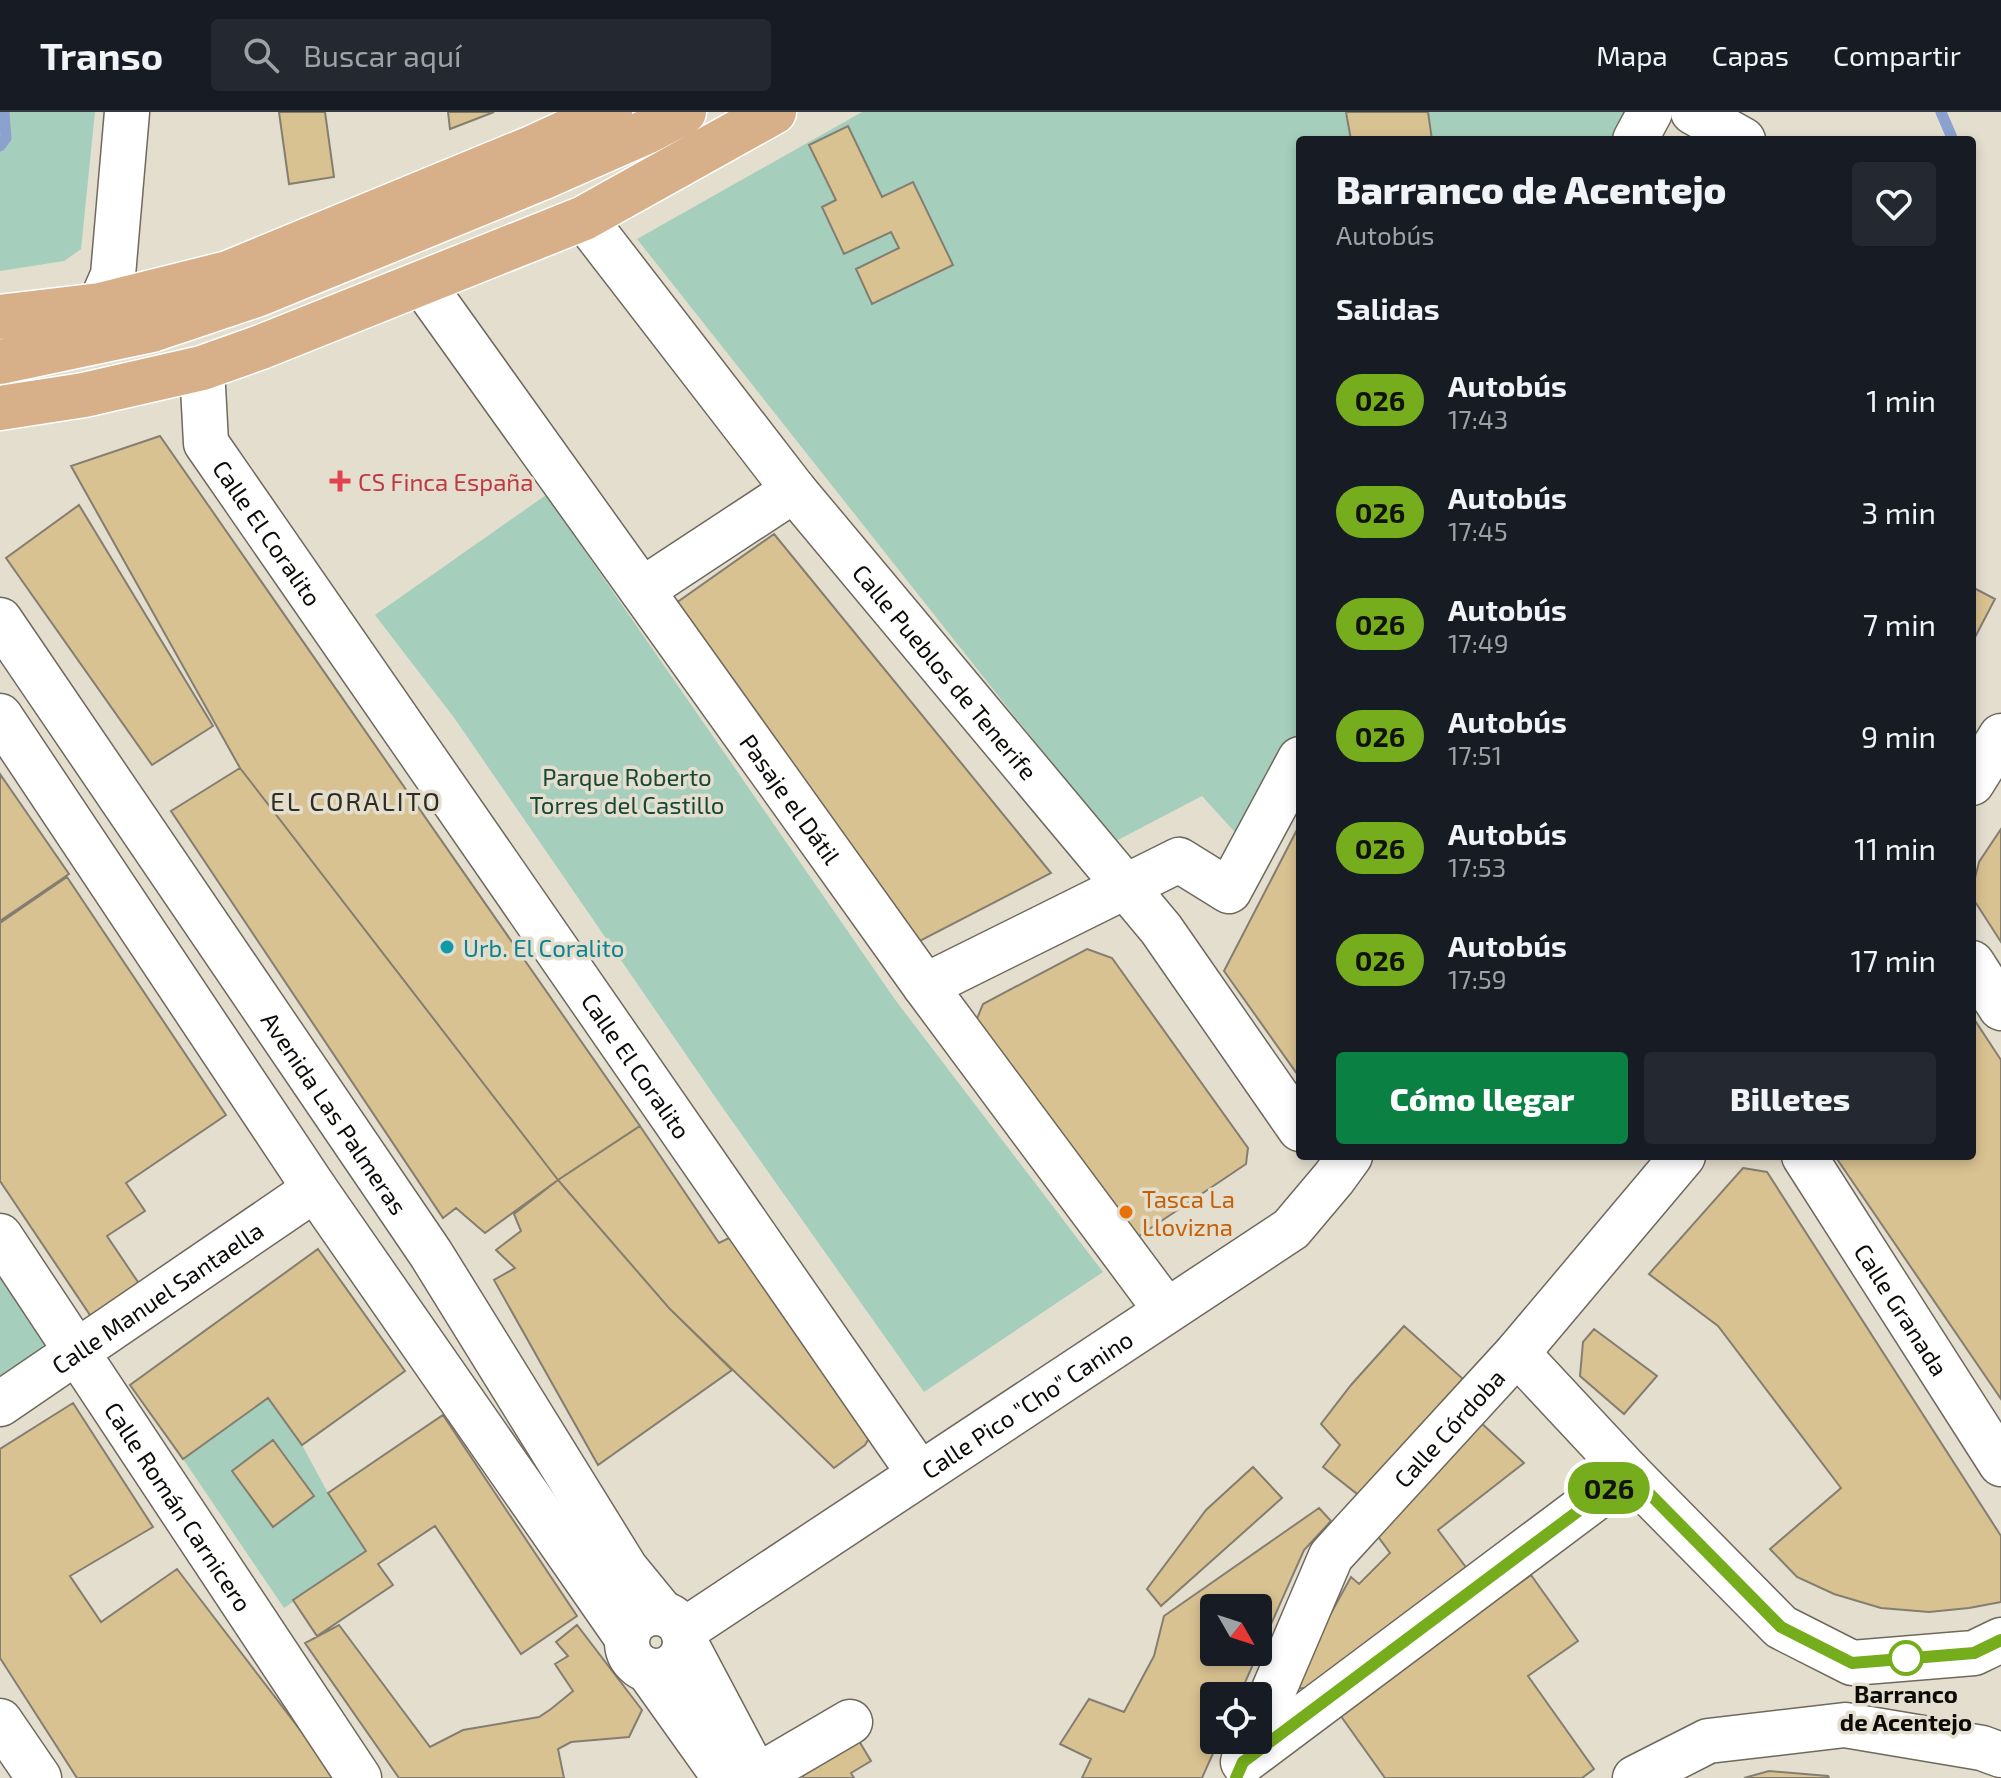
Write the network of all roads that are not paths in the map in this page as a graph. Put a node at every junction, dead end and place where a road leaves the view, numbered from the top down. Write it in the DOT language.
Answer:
graph roads {
  1 [pos="127,112"];
  2 [pos="610,112"];
  3 [pos="684,112"];
  4 [pos="774,112"];
  5 [pos="1650,112"];
  6 [pos="1693,112"];
  7 [pos="1637,136"];
  8 [pos="1736,136"];
  9 [pos="584,218"];
  10 [pos="422,283"];
  11 [pos="100,305"];
  12 [pos="0,317"];
  13 [pos="0,362"];
  14 [pos="202,368"];
  15 [pos="0,408"];
  16 [pos="794,490"];
  17 [pos="642,590"];
  18 [pos="0,620"];
  19 [pos="0,716"];
  20 [pos="2001,736"];
  21 [pos="1296,766"];
  22 [pos="1976,777"];
  23 [pos="1125,886"];
  24 [pos="1976,969"];
  25 [pos="925,986"];
  26 [pos="2001,1008"];
  27 [pos="1296,1123"];
  28 [pos="1680,1160"];
  29 [pos="1807,1160"];
  30 [pos="1334,1163"];
  31 [pos="315,1189"];
  32 [pos="0,1236"];
  33 [pos="1166,1310"];
  34 [pos="77,1352"];
  35 [pos="1517,1353"];
  36 [pos="0,1404"];
  37 [pos="2001,1464"];
  38 [pos="919,1473"];
  39 [pos="1629,1473"];
  40 [pos="677,1628"];
  41 [pos="2001,1640"];
  42 [pos="638,1654"];
  43 [pos="1272,1695"];
  44 [pos="0,1721"];
  45 [pos="850,1722"];
  46 [pos="1272,1734"];
  47 [pos="2001,1755"];
  48 [pos="39,1778"];
  49 [pos="359,1778"];
  50 [pos="746,1778"];
  51 [pos="1635,1778"];
  1 -- 11 [label="street"];
  2 -- 11 [label="main road"];
  3 -- 13 [label="main road"];
  4 -- 9 [label="main road"];
  5 -- 7 [label="street"];
  6 -- 8 [label="street"];
  9 -- 10 [label="main road"];
  9 -- 16 [label="street, Calle Pueblos de Tenerife"];
  10 -- 14 [label="main road"];
  10 -- 17 [label="street, Pasaje el Dátil"];
  11 -- 12 [label="main road"];
  14 -- 15 [label="main road"];
  14 -- 38 [label="street, Calle El Coralito"];
  16 -- 17 [label="street"];
  16 -- 23 [label="street, Calle Pueblos de Tenerife"];
  17 -- 25 [label="street, Pasaje el Dátil"];
  18 -- 40 [label="street, Avenida Las Palmeras"];
  19 -- 31 [label="street"];
  20 -- 22 [label="street"];
  21 -- 23 [label="street"];
  23 -- 25 [label="street"];
  23 -- 27 [label="street, Calle Pueblos de Tenerife"];
  24 -- 26 [label="street"];
  25 -- 33 [label="street, Pasaje el Dátil"];
  28 -- 35 [label="street, Calle Córdoba"];
  29 -- 37 [label="street, Calle Granada"];
  30 -- 33 [label="street, Calle Pico \"Cho\" Canino"];
  31 -- 34 [label="street, Calle Manuel Santaella"];
  31 -- 42 [label="street"];
  32 -- 34 [label="street, Calle Román Carnicero"];
  33 -- 38 [label="street, Calle Pico \"Cho\" Canino"];
  34 -- 36 [label="street, Calle Manuel Santaella"];
  34 -- 49 [label="street, Calle Román Carnicero"];
  35 -- 39 [label="street"];
  35 -- 43 [label="street, Calle Córdoba"];
  38 -- 40 [label="street, Calle Pico \"Cho\" Canino"];
  39 -- 41 [label="street"];
  39 -- 46 [label="street"];
  40 -- 42 [label="street, Calle Pico \"Cho\" Canino"];
  40 -- 50 [label="street, Avenida Las Palmeras"];
  42 -- 50 [label="street"];
  44 -- 48 [label="street"];
  45 -- 50 [label="street"];
  47 -- 51 [label="street"];
}
